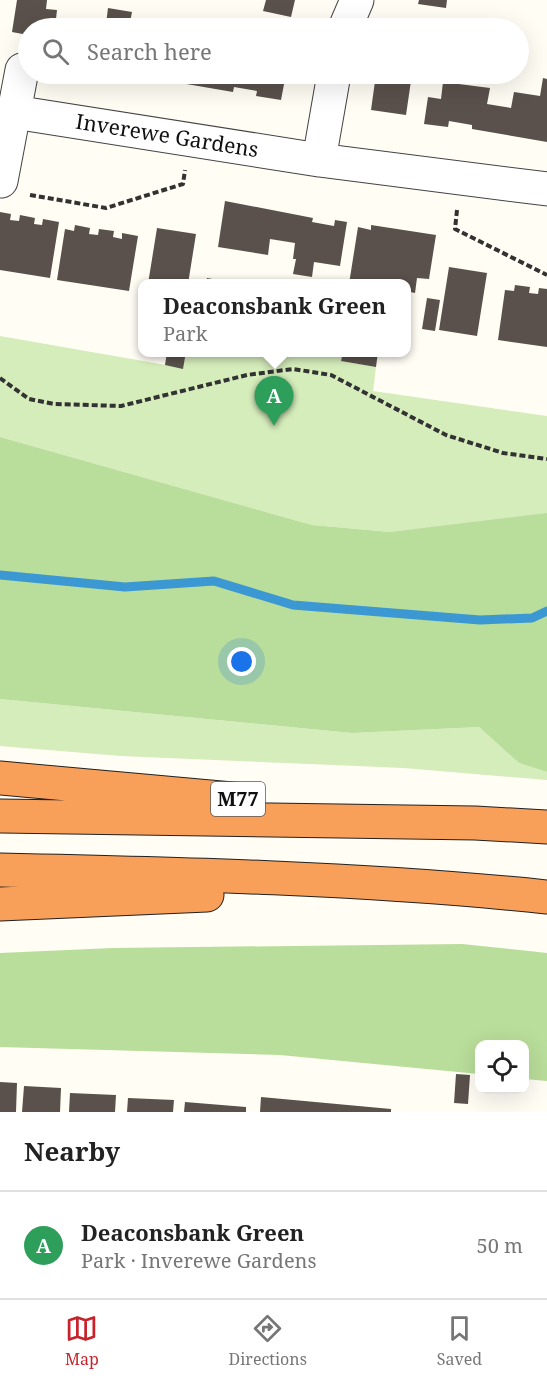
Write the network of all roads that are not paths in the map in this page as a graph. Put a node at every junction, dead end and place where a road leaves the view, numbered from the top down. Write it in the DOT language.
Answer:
graph roads {
  1 [pos="357,0"];
  2 [pos="349,18"];
  3 [pos="19,84"];
  4 [pos="332,84"];
  5 [pos="14,112"];
  6 [pos="319,160"];
  7 [pos="12,187"];
  8 [pos="547,189"];
  9 [pos="0,778"];
  10 [pos="0,816"];
  11 [pos="475,823"];
  12 [pos="547,827"];
  13 [pos="0,870"];
  14 [pos="428,886"];
  15 [pos="547,897"];
  16 [pos="0,904"];
  1 -- 2 [label="street"];
  3 -- 5 [label="street"];
  4 -- 6 [label="street"];
  5 -- 6 [label="street, Inverewe Gardens"];
  5 -- 7 [label="street"];
  6 -- 8 [label="street, Inverewe Gardens"];
  9 -- 11 [label="highway, M77"];
  10 -- 11 [label="highway, M77"];
  11 -- 12 [label="highway, M77"];
  13 -- 14 [label="highway"];
  14 -- 15 [label="highway"];
  14 -- 16 [label="highway"];
}
